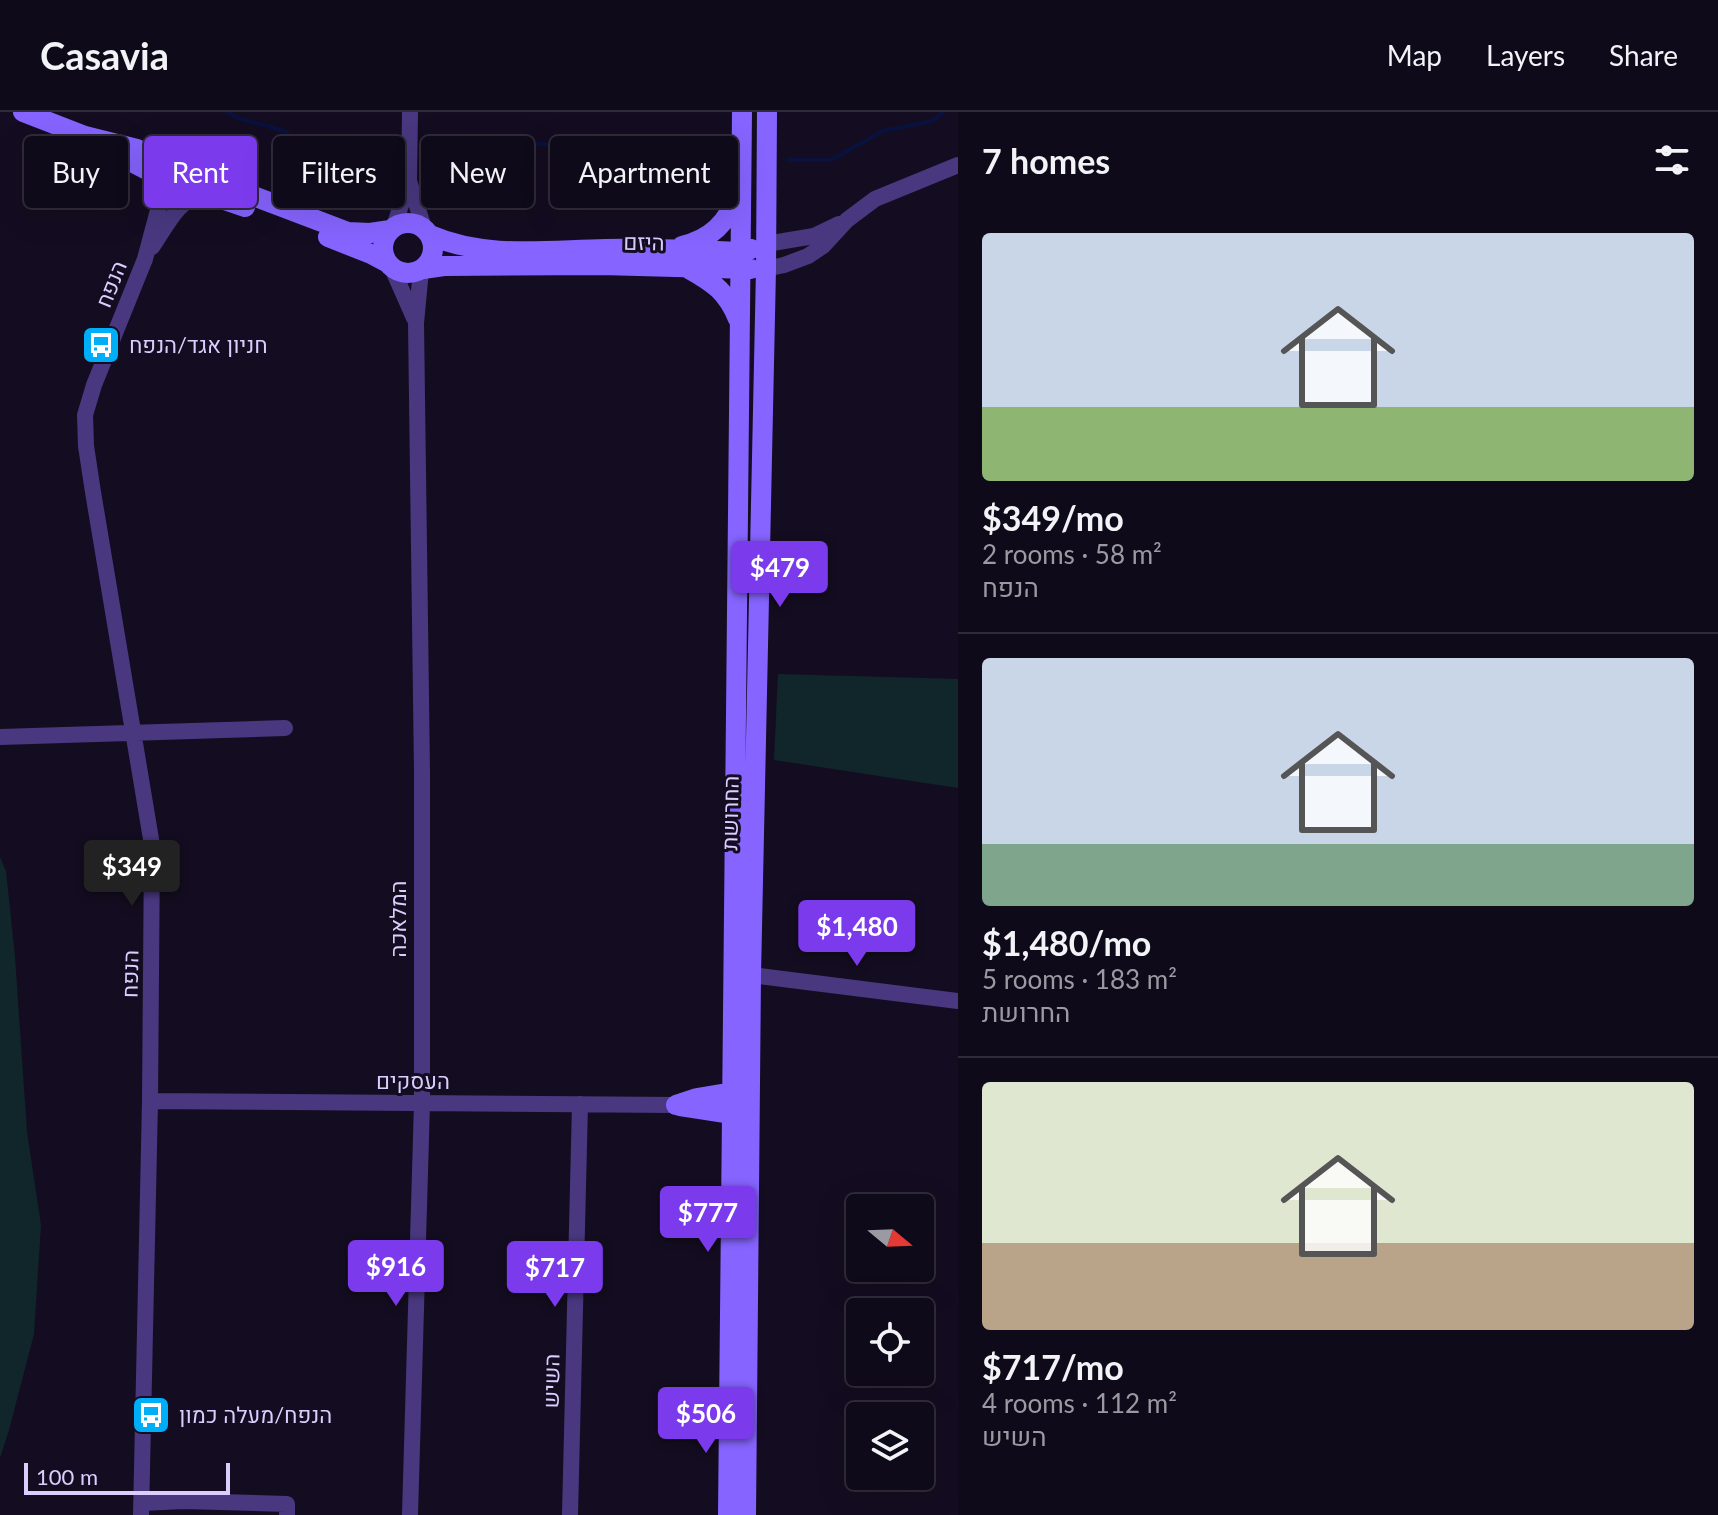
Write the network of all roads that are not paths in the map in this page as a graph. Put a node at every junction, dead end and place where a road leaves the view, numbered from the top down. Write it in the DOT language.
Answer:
graph roads {
  1 [pos="23,112"];
  2 [pos="410,112"];
  3 [pos="742,112"];
  4 [pos="770,116"];
  5 [pos="144,161"];
  6 [pos="958,165"];
  7 [pos="409,180"];
  8 [pos="742,184"];
  9 [pos="257,201"];
  10 [pos="161,208"];
  11 [pos="179,208"];
  12 [pos="246,208"];
  13 [pos="847,220"];
  14 [pos="392,229"];
  15 [pos="427,232"];
  16 [pos="766,244"];
  17 [pos="666,249"];
  18 [pos="605,257"];
  19 [pos="145,259"];
  20 [pos="740,261"];
  21 [pos="389,265"];
  22 [pos="686,267"];
  23 [pos="422,269"];
  24 [pos="766,269"];
  25 [pos="739,322"];
  26 [pos="416,323"];
  27 [pos="285,728"];
  28 [pos="133,733"];
  29 [pos="0,737"];
  30 [pos="751,975"];
  31 [pos="958,1001"];
  32 [pos="733,1092"];
  33 [pos="150,1101"];
  34 [pos="422,1103"];
  35 [pos="580,1104"];
  36 [pos="676,1105"];
  37 [pos="741,1110"];
  38 [pos="142,1509"];
  39 [pos="287,1509"];
  40 [pos="410,1515"];
  41 [pos="570,1515"];
  42 [pos="728,1515"];
  43 [pos="746,1515"];
  1 -- 5 [label="street"];
  2 -- 7 [label="street, המלאכה"];
  3 -- 8 [label="street, החרושת"];
  4 -- 16 [label="street, החרושת"];
  6 -- 13 [label="street, היזם"];
  7 -- 14 [label="street, המלאכה"];
  7 -- 15 [label="street, המלאכה"];
  8 -- 17 [label="street"];
  8 -- 20 [label="street, החרושת"];
  9 -- 14 [label="street"];
  10 -- 19 [label="street, הנפח"];
  11 -- 19 [label="street, הנפח"];
  12 -- 21 [label="street"];
  13 -- 16 [label="street, היזם"];
  13 -- 24 [label="street, היזם"];
  14 -- 15 [label="street"];
  14 -- 21 [label="street, המלאכה"];
  15 -- 18 [label="street, היזם"];
  15 -- 23 [label="street, המלאכה"];
  16 -- 20 [label="street, היזם"];
  16 -- 24 [label="street, החרושת"];
  17 -- 18 [label="street, היזם"];
  17 -- 20 [label="street, היזם"];
  18 -- 22 [label="street, היזם"];
  18 -- 23 [label="street, היזם"];
  19 -- 28 [label="street, הנפח"];
  20 -- 22 [label="street, היזם"];
  20 -- 24 [label="street, היזם"];
  20 -- 25 [label="street, החרושת"];
  21 -- 23 [label="street"];
  21 -- 26 [label="street, המלאכה"];
  22 -- 25 [label="street"];
  23 -- 26 [label="street, המלאכה"];
  24 -- 30 [label="street, החרושת"];
  25 -- 32 [label="street, החרושת"];
  26 -- 34 [label="street, המלאכה"];
  27 -- 28 [label="street"];
  28 -- 29 [label="street"];
  28 -- 33 [label="street, הנפח"];
  30 -- 31 [label="street"];
  30 -- 37 [label="street, החרושת"];
  32 -- 36 [label="street"];
  32 -- 37 [label="street"];
  33 -- 34 [label="street, העסקים"];
  33 -- 38 [label="street, הנפח"];
  34 -- 35 [label="street, העסקים"];
  34 -- 40 [label="street, המלאכה"];
  35 -- 36 [label="street, העסקים"];
  35 -- 41 [label="street, השיש"];
  36 -- 37 [label="street"];
  37 -- 42 [label="street, החרושת"];
  37 -- 43 [label="street, החרושת"];
  38 -- 39 [label="street"];
}
